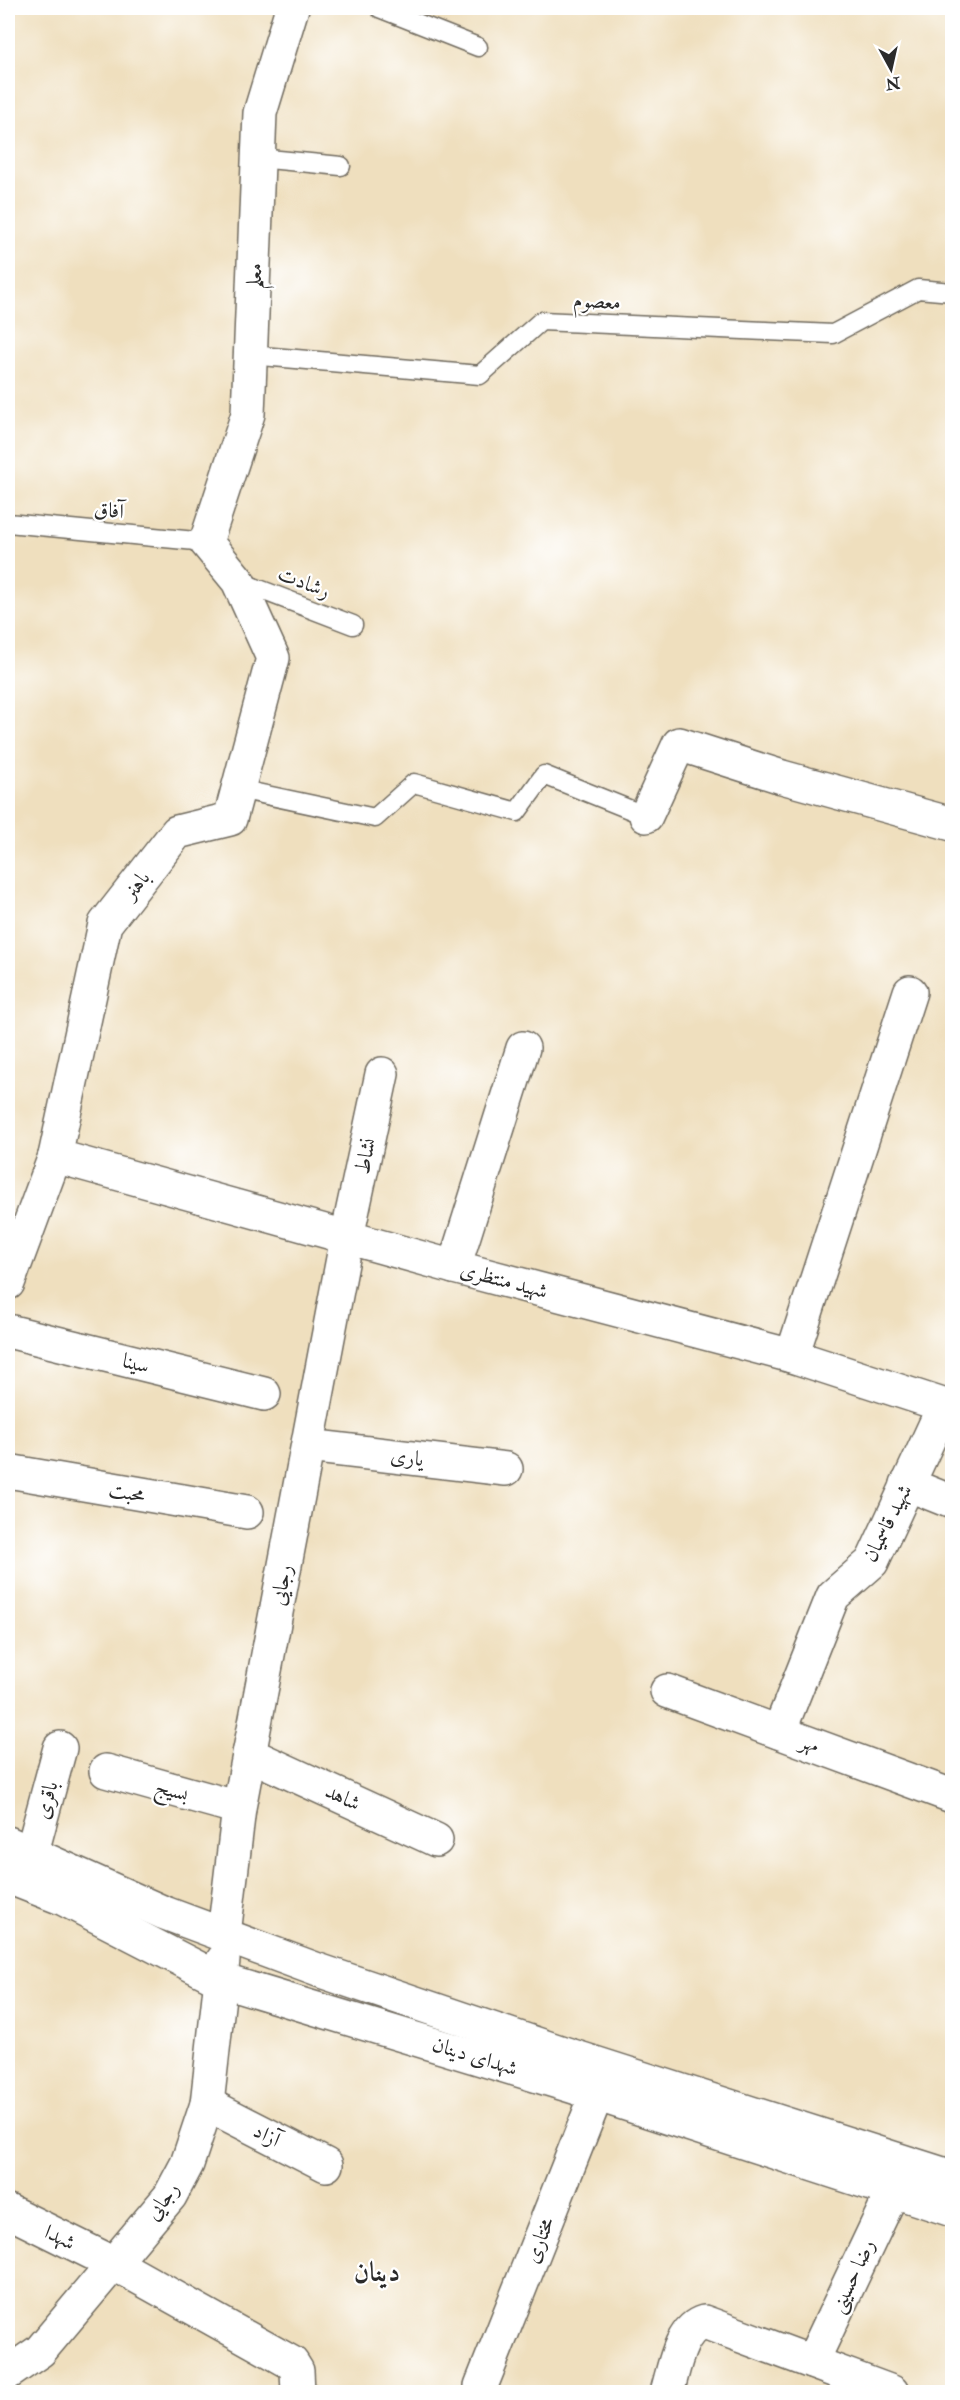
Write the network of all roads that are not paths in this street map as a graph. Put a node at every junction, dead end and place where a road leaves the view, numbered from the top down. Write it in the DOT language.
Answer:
graph roads {
  1 [pos="292,8"];
  2 [pos="379,8"];
  3 [pos="478,46"];
  4 [pos="258,158"];
  5 [pos="341,166"];
  6 [pos="952,292"];
  7 [pos="250,355"];
  8 [pos="8,523"];
  9 [pos="206,542"];
  10 [pos="238,581"];
  11 [pos="353,625"];
  12 [pos="238,789"];
  13 [pos="646,816"];
  14 [pos="952,824"];
  15 [pos="910,992"];
  16 [pos="523,1048"];
  17 [pos="382,1074"];
  18 [pos="55,1156"];
  19 [pos="347,1237"];
  20 [pos="454,1267"];
  21 [pos="8,1283"];
  22 [pos="8,1331"];
  23 [pos="792,1356"];
  24 [pos="264,1394"];
  25 [pos="948,1407"];
  26 [pos="308,1446"];
  27 [pos="506,1469"];
  28 [pos="8,1472"];
  29 [pos="907,1484"];
  30 [pos="952,1502"];
  31 [pos="247,1512"];
  32 [pos="667,1691"];
  33 [pos="778,1732"];
  34 [pos="60,1748"];
  35 [pos="249,1754"];
  36 [pos="106,1771"];
  37 [pos="952,1796"];
  38 [pos="239,1808"];
  39 [pos="436,1840"];
  40 [pos="20,1847"];
  41 [pos="8,1877"];
  42 [pos="224,1934"];
  43 [pos="221,1980"];
  44 [pos="597,2094"];
  45 [pos="207,2104"];
  46 [pos="326,2165"];
  47 [pos="952,2177"];
  48 [pos="893,2191"];
  49 [pos="952,2210"];
  50 [pos="8,2211"];
  51 [pos="112,2263"];
  52 [pos="812,2362"];
  53 [pos="8,2373"];
  54 [pos="481,2386"];
  55 [pos="298,2392"];
  56 [pos="667,2392"];
  57 [pos="892,2392"];
  1 -- 4 [label="street, معلم"];
  2 -- 3 [label="lane"];
  4 -- 5 [label="lane"];
  4 -- 7 [label="street, معلم"];
  6 -- 7 [label="lane, معصوم"];
  7 -- 9 [label="street, معلم"];
  8 -- 9 [label="lane, آفاق"];
  9 -- 10 [label="street, باهنر"];
  10 -- 11 [label="lane, رشادت"];
  10 -- 12 [label="street, باهنر"];
  12 -- 13 [label="lane"];
  12 -- 18 [label="street, باهنر"];
  13 -- 14 [label="street"];
  15 -- 23 [label="street"];
  16 -- 20 [label="street"];
  17 -- 19 [label="street, نشاط"];
  18 -- 19 [label="street, شهید منتظری"];
  18 -- 21 [label="street, باهنر"];
  19 -- 20 [label="street, شهید منتظری"];
  19 -- 26 [label="street, رجایی"];
  20 -- 23 [label="street, شهید منتظری"];
  22 -- 24 [label="street, سینا"];
  23 -- 25 [label="street, شهید منتظری"];
  25 -- 29 [label="street, شهید قاسمیان"];
  26 -- 27 [label="street, یاری"];
  26 -- 35 [label="street, رجایی"];
  28 -- 31 [label="street, محبت"];
  29 -- 30 [label="street"];
  29 -- 33 [label="street, شهید قاسمیان"];
  32 -- 33 [label="street, مهر"];
  33 -- 37 [label="street, مهر"];
  34 -- 40 [label="street, باقری"];
  35 -- 38 [label="street, رجایی"];
  35 -- 39 [label="street, شاهد"];
  36 -- 38 [label="street, بسیج"];
  38 -- 42 [label="street, رجایی"];
  40 -- 42 [label="street, شهدای دینان"];
  41 -- 43 [label="street, شهدای دینان"];
  42 -- 43 [label="street, رجایی"];
  42 -- 47 [label="street, شهدای دینان"];
  43 -- 44 [label="street, شهدای دینان"];
  43 -- 45 [label="street, رجایی"];
  44 -- 48 [label="street, شهدای دینان"];
  44 -- 54 [label="street, مختاری"];
  45 -- 46 [label="street, آزاد"];
  45 -- 51 [label="street, رجایی"];
  48 -- 49 [label="street, شهدای دینان"];
  48 -- 52 [label="street, رضا حسینی"];
  50 -- 51 [label="street, شهدا"];
  51 -- 53 [label="street, رجایی"];
  51 -- 55 [label="street, شهدا"];
  52 -- 56 [label="street"];
  52 -- 57 [label="street"];
}
